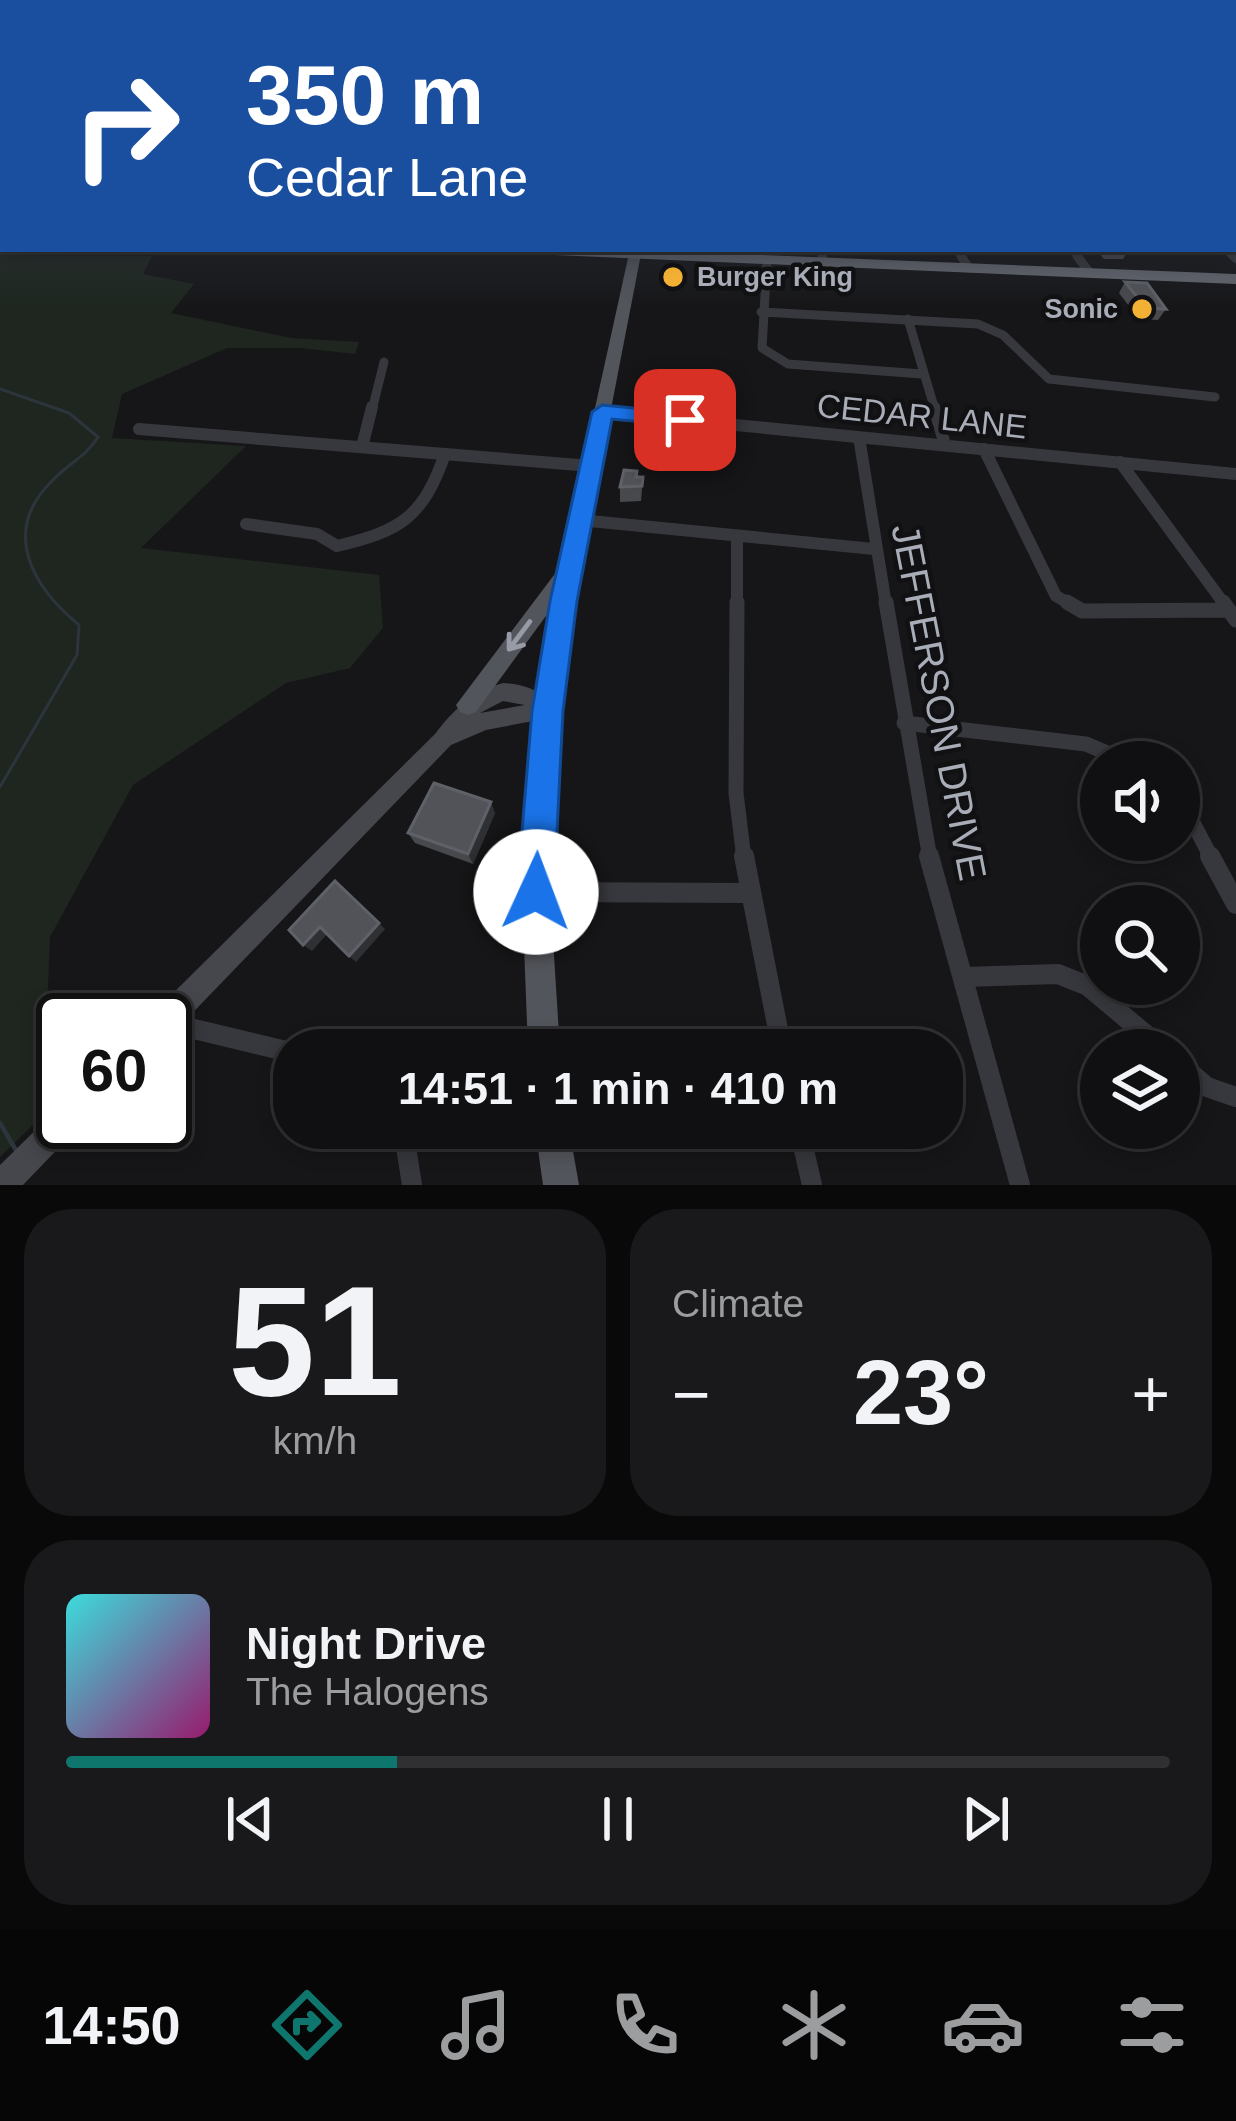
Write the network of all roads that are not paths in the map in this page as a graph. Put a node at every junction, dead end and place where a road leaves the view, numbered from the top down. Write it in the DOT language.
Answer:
graph roads {
  1 [pos="603,252"];
  2 [pos="664,252"];
  3 [pos="959,252"];
  4 [pos="1074,252"];
  5 [pos="635,253"];
  6 [pos="822,256"];
  7 [pos="685,258"];
  8 [pos="767,260"];
  9 [pos="969,268"];
  10 [pos="1090,273"];
  11 [pos="1236,279"];
  12 [pos="761,312"];
  13 [pos="908,320"];
  14 [pos="384,362"];
  15 [pos="922,374"];
  16 [pos="1215,398"];
  17 [pos="602,412"];
  18 [pos="139,429"];
  19 [pos="859,437"];
  20 [pos="945,445"];
  21 [pos="362,447"];
  22 [pos="984,449"];
  23 [pos="445,454"];
  24 [pos="1120,462"];
  25 [pos="591,466"];
  26 [pos="1236,474"];
  27 [pos="580,520"];
  28 [pos="246,524"];
  29 [pos="737,536"];
  30 [pos="874,549"];
  31 [pos="570,567"];
  32 [pos="1232,615"];
  33 [pos="468,705"];
  34 [pos="547,711"];
  35 [pos="904,723"];
  36 [pos="442,742"];
  37 [pos="1080,743"];
  38 [pos="1200,837"];
  39 [pos="536,892"];
  40 [pos="748,893"];
  41 [pos="1236,904"];
  42 [pos="965,977"];
  43 [pos="192,995"];
  44 [pos="192,1028"];
  45 [pos="543,1029"];
  46 [pos="777,1029"];
  47 [pos="1139,1029"];
  48 [pos="273,1047"];
  49 [pos="1200,1081"];
  50 [pos="1236,1097"];
  51 [pos="37,1149"];
  52 [pos="406,1149"];
  53 [pos="555,1149"];
  54 [pos="804,1149"];
  55 [pos="2,1185"];
  56 [pos="412,1185"];
  57 [pos="561,1185"];
  58 [pos="812,1185"];
  59 [pos="1020,1185"];
  1 -- 5 [label="highway"];
  2 -- 7 [label="highway"];
  3 -- 9 [label="street"];
  4 -- 10 [label="street"];
  5 -- 7 [label="highway"];
  5 -- 17 [label="main road"];
  6 -- 8 [label="highway"];
  6 -- 9 [label="highway"];
  7 -- 8 [label="highway"];
  8 -- 12 [label="street"];
  9 -- 10 [label="highway"];
  10 -- 11 [label="highway"];
  12 -- 13 [label="street"];
  12 -- 15 [label="street"];
  13 -- 15 [label="street"];
  13 -- 16 [label="street"];
  14 -- 21 [label="street"];
  15 -- 20 [label="street"];
  17 -- 19 [label="street, CEDAR LANE"];
  17 -- 25 [label="main road"];
  18 -- 21 [label="street"];
  19 -- 20 [label="street, CEDAR LANE"];
  19 -- 30 [label="street, JEFFERSON DRIVE"];
  20 -- 22 [label="street, CEDAR LANE"];
  21 -- 23 [label="street"];
  22 -- 24 [label="street, CEDAR LANE"];
  22 -- 32 [label="street"];
  23 -- 25 [label="street"];
  23 -- 28 [label="street"];
  24 -- 26 [label="street, CEDAR LANE"];
  24 -- 32 [label="street"];
  25 -- 27 [label="main road"];
  27 -- 29 [label="street"];
  27 -- 31 [label="main road"];
  29 -- 30 [label="street"];
  29 -- 40 [label="street"];
  30 -- 35 [label="street, JEFFERSON DRIVE"];
  31 -- 33 [label="main road, one-way"];
  31 -- 34 [label="main road"];
  33 -- 34 [label="main road"];
  33 -- 36 [label="main road"];
  34 -- 36 [label="main road"];
  34 -- 39 [label="main road"];
  35 -- 37 [label="street"];
  35 -- 42 [label="street, JEFFERSON DRIVE"];
  36 -- 43 [label="main road"];
  38 -- 41 [label="street"];
  39 -- 40 [label="street"];
  39 -- 45 [label="main road"];
  40 -- 46 [label="street"];
  42 -- 47 [label="street"];
  42 -- 59 [label="street, JEFFERSON DRIVE"];
  44 -- 48 [label="street"];
  49 -- 50 [label="street"];
  51 -- 55 [label="main road"];
  52 -- 56 [label="street"];
  53 -- 57 [label="main road"];
  54 -- 58 [label="street"];
}
